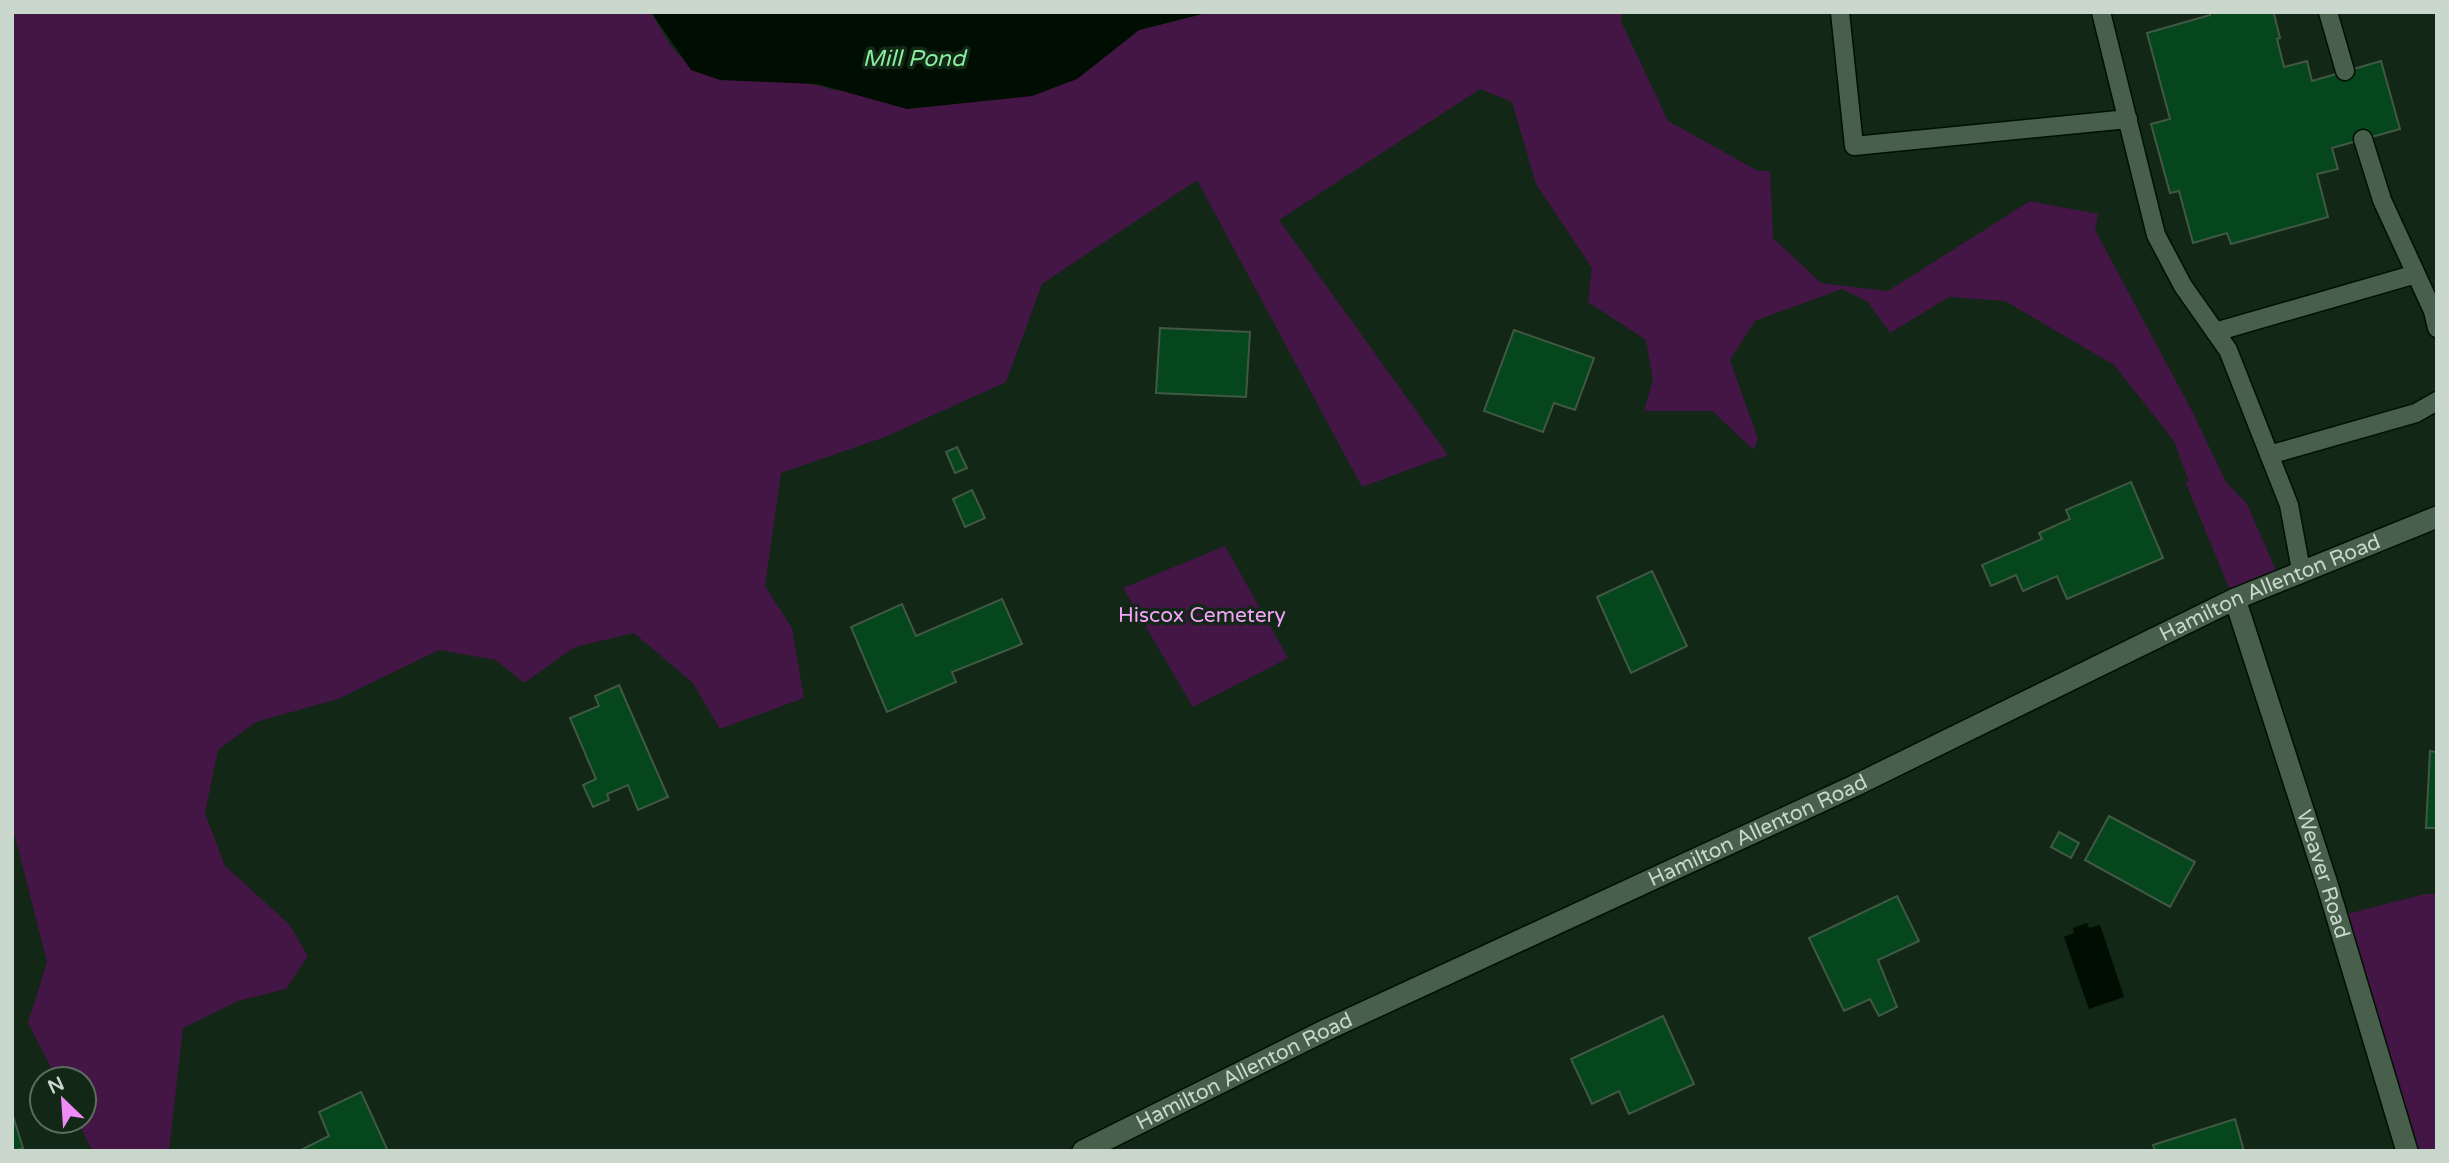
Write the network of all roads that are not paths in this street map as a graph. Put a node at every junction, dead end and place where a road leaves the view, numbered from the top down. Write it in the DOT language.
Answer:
graph roads {
  1 [pos="1840,12"];
  2 [pos="2101,12"];
  3 [pos="2328,12"];
  4 [pos="2345,71"];
  5 [pos="2128,119"];
  6 [pos="2363,139"];
  7 [pos="2416,274"];
  8 [pos="2437,328"];
  9 [pos="2215,332"];
  10 [pos="2437,401"];
  11 [pos="2269,455"];
  12 [pos="2437,517"];
  13 [pos="2301,570"];
  14 [pos="2235,599"];
  15 [pos="1083,1151"];
  16 [pos="2407,1151"];
  1 -- 5 [label="lane"];
  2 -- 5 [label="lane"];
  3 -- 4 [label="lane"];
  5 -- 9 [label="lane"];
  6 -- 7 [label="lane"];
  7 -- 8 [label="lane"];
  7 -- 9 [label="lane"];
  9 -- 11 [label="lane"];
  10 -- 11 [label="lane"];
  11 -- 13 [label="lane"];
  12 -- 13 [label="street, Hamilton Allenton Road"];
  13 -- 14 [label="street, Hamilton Allenton Road"];
  14 -- 15 [label="street, Hamilton Allenton Road"];
  14 -- 16 [label="street, Weaver Road"];
}
